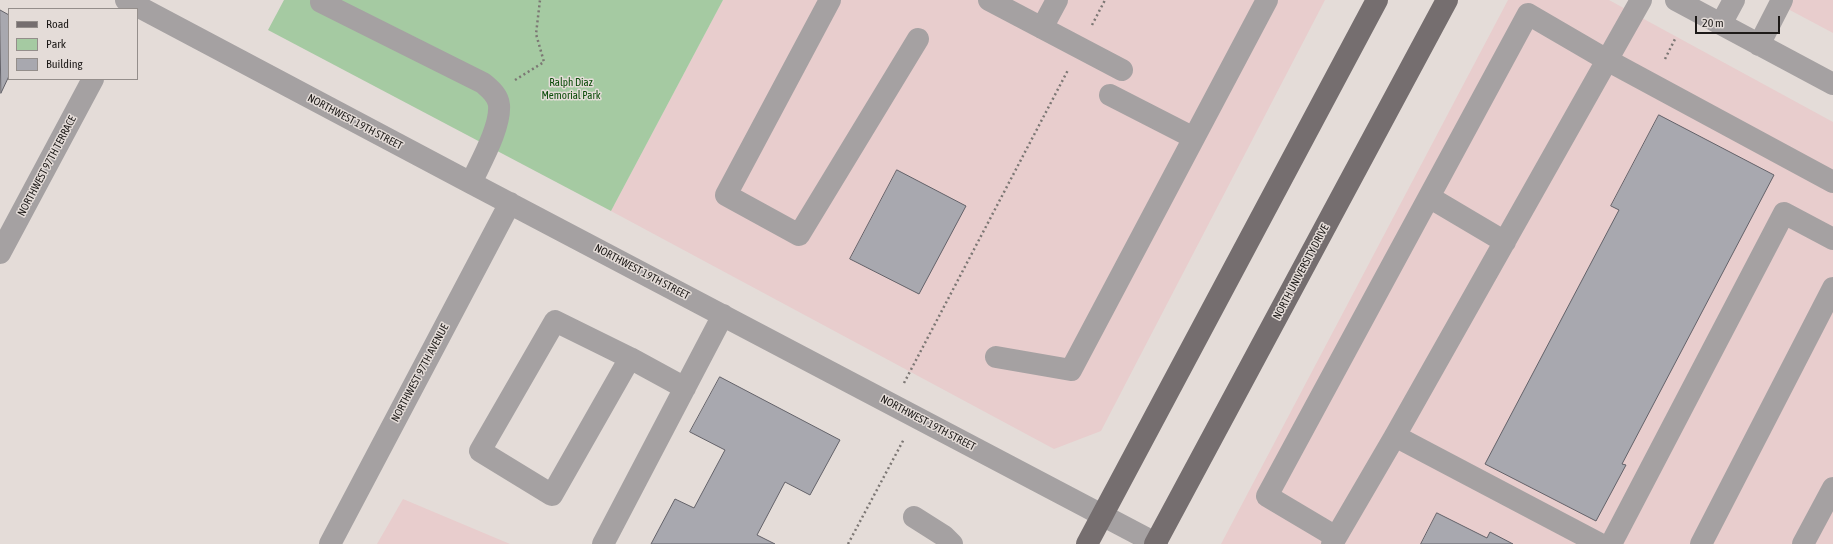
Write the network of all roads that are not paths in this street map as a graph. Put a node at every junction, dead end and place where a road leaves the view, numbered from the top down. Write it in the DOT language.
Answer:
graph roads {
  1 [pos="830,0"];
  2 [pos="991,0"];
  3 [pos="1057,0"];
  4 [pos="1267,0"];
  5 [pos="1377,0"];
  6 [pos="1446,0"];
  7 [pos="1641,0"];
  8 [pos="1676,0"];
  9 [pos="1734,0"];
  10 [pos="1782,0"];
  11 [pos="321,2"];
  12 [pos="138,8"];
  13 [pos="1721,24"];
  14 [pos="1042,28"];
  15 [pos="918,39"];
  16 [pos="1759,45"];
  17 [pos="1607,60"];
  18 [pos="1122,70"];
  19 [pos="92,80"];
  20 [pos="1833,84"];
  21 [pos="1110,94"];
  22 [pos="1194,138"];
  23 [pos="1833,182"];
  24 [pos="471,183"];
  25 [pos="1429,197"];
  26 [pos="510,203"];
  27 [pos="1833,239"];
  28 [pos="1505,242"];
  29 [pos="0,254"];
  30 [pos="1833,288"];
  31 [pos="723,315"];
  32 [pos="996,357"];
  33 [pos="630,358"];
  34 [pos="685,388"];
  35 [pos="1395,436"];
  36 [pos="1833,488"];
  37 [pos="1102,515"];
  38 [pos="914,517"];
  39 [pos="1334,540"];
  40 [pos="330,544"];
  41 [pos="603,544"];
  42 [pos="952,544"];
  43 [pos="1087,544"];
  44 [pos="1156,544"];
  45 [pos="1600,544"];
  46 [pos="1611,544"];
  47 [pos="1700,544"];
  48 [pos="1803,544"];
  1 -- 15 [label="street"];
  2 -- 14 [label="street"];
  3 -- 14 [label="street"];
  4 -- 22 [label="street"];
  5 -- 37 [label="main road"];
  6 -- 44 [label="main road, NORTH UNIVERSITY DRIVE"];
  7 -- 17 [label="street"];
  8 -- 13 [label="street"];
  9 -- 13 [label="street"];
  10 -- 16 [label="street"];
  11 -- 24 [label="street"];
  12 -- 24 [label="street, NORTHWEST 19TH STREET"];
  13 -- 16 [label="street"];
  14 -- 18 [label="street"];
  16 -- 20 [label="street"];
  17 -- 23 [label="street"];
  17 -- 25 [label="street"];
  17 -- 28 [label="street"];
  19 -- 29 [label="street, NORTHWEST 97TH TERRACE"];
  21 -- 22 [label="street"];
  22 -- 32 [label="street"];
  24 -- 26 [label="street, NORTHWEST 19TH STREET"];
  25 -- 28 [label="street"];
  25 -- 39 [label="street"];
  26 -- 31 [label="street, NORTHWEST 19TH STREET"];
  26 -- 40 [label="street, NORTHWEST 97TH AVENUE"];
  27 -- 46 [label="street"];
  28 -- 35 [label="street"];
  30 -- 47 [label="street"];
  31 -- 34 [label="street"];
  31 -- 37 [label="street, NORTHWEST 19TH STREET"];
  33 -- 33 [label="street"];
  33 -- 34 [label="street"];
  34 -- 41 [label="street"];
  35 -- 39 [label="street"];
  35 -- 45 [label="street"];
  36 -- 48 [label="street"];
  37 -- 43 [label="main road"];
  37 -- 44 [label="street, NORTHWEST 19TH STREET"];
  38 -- 42 [label="street"];
}
